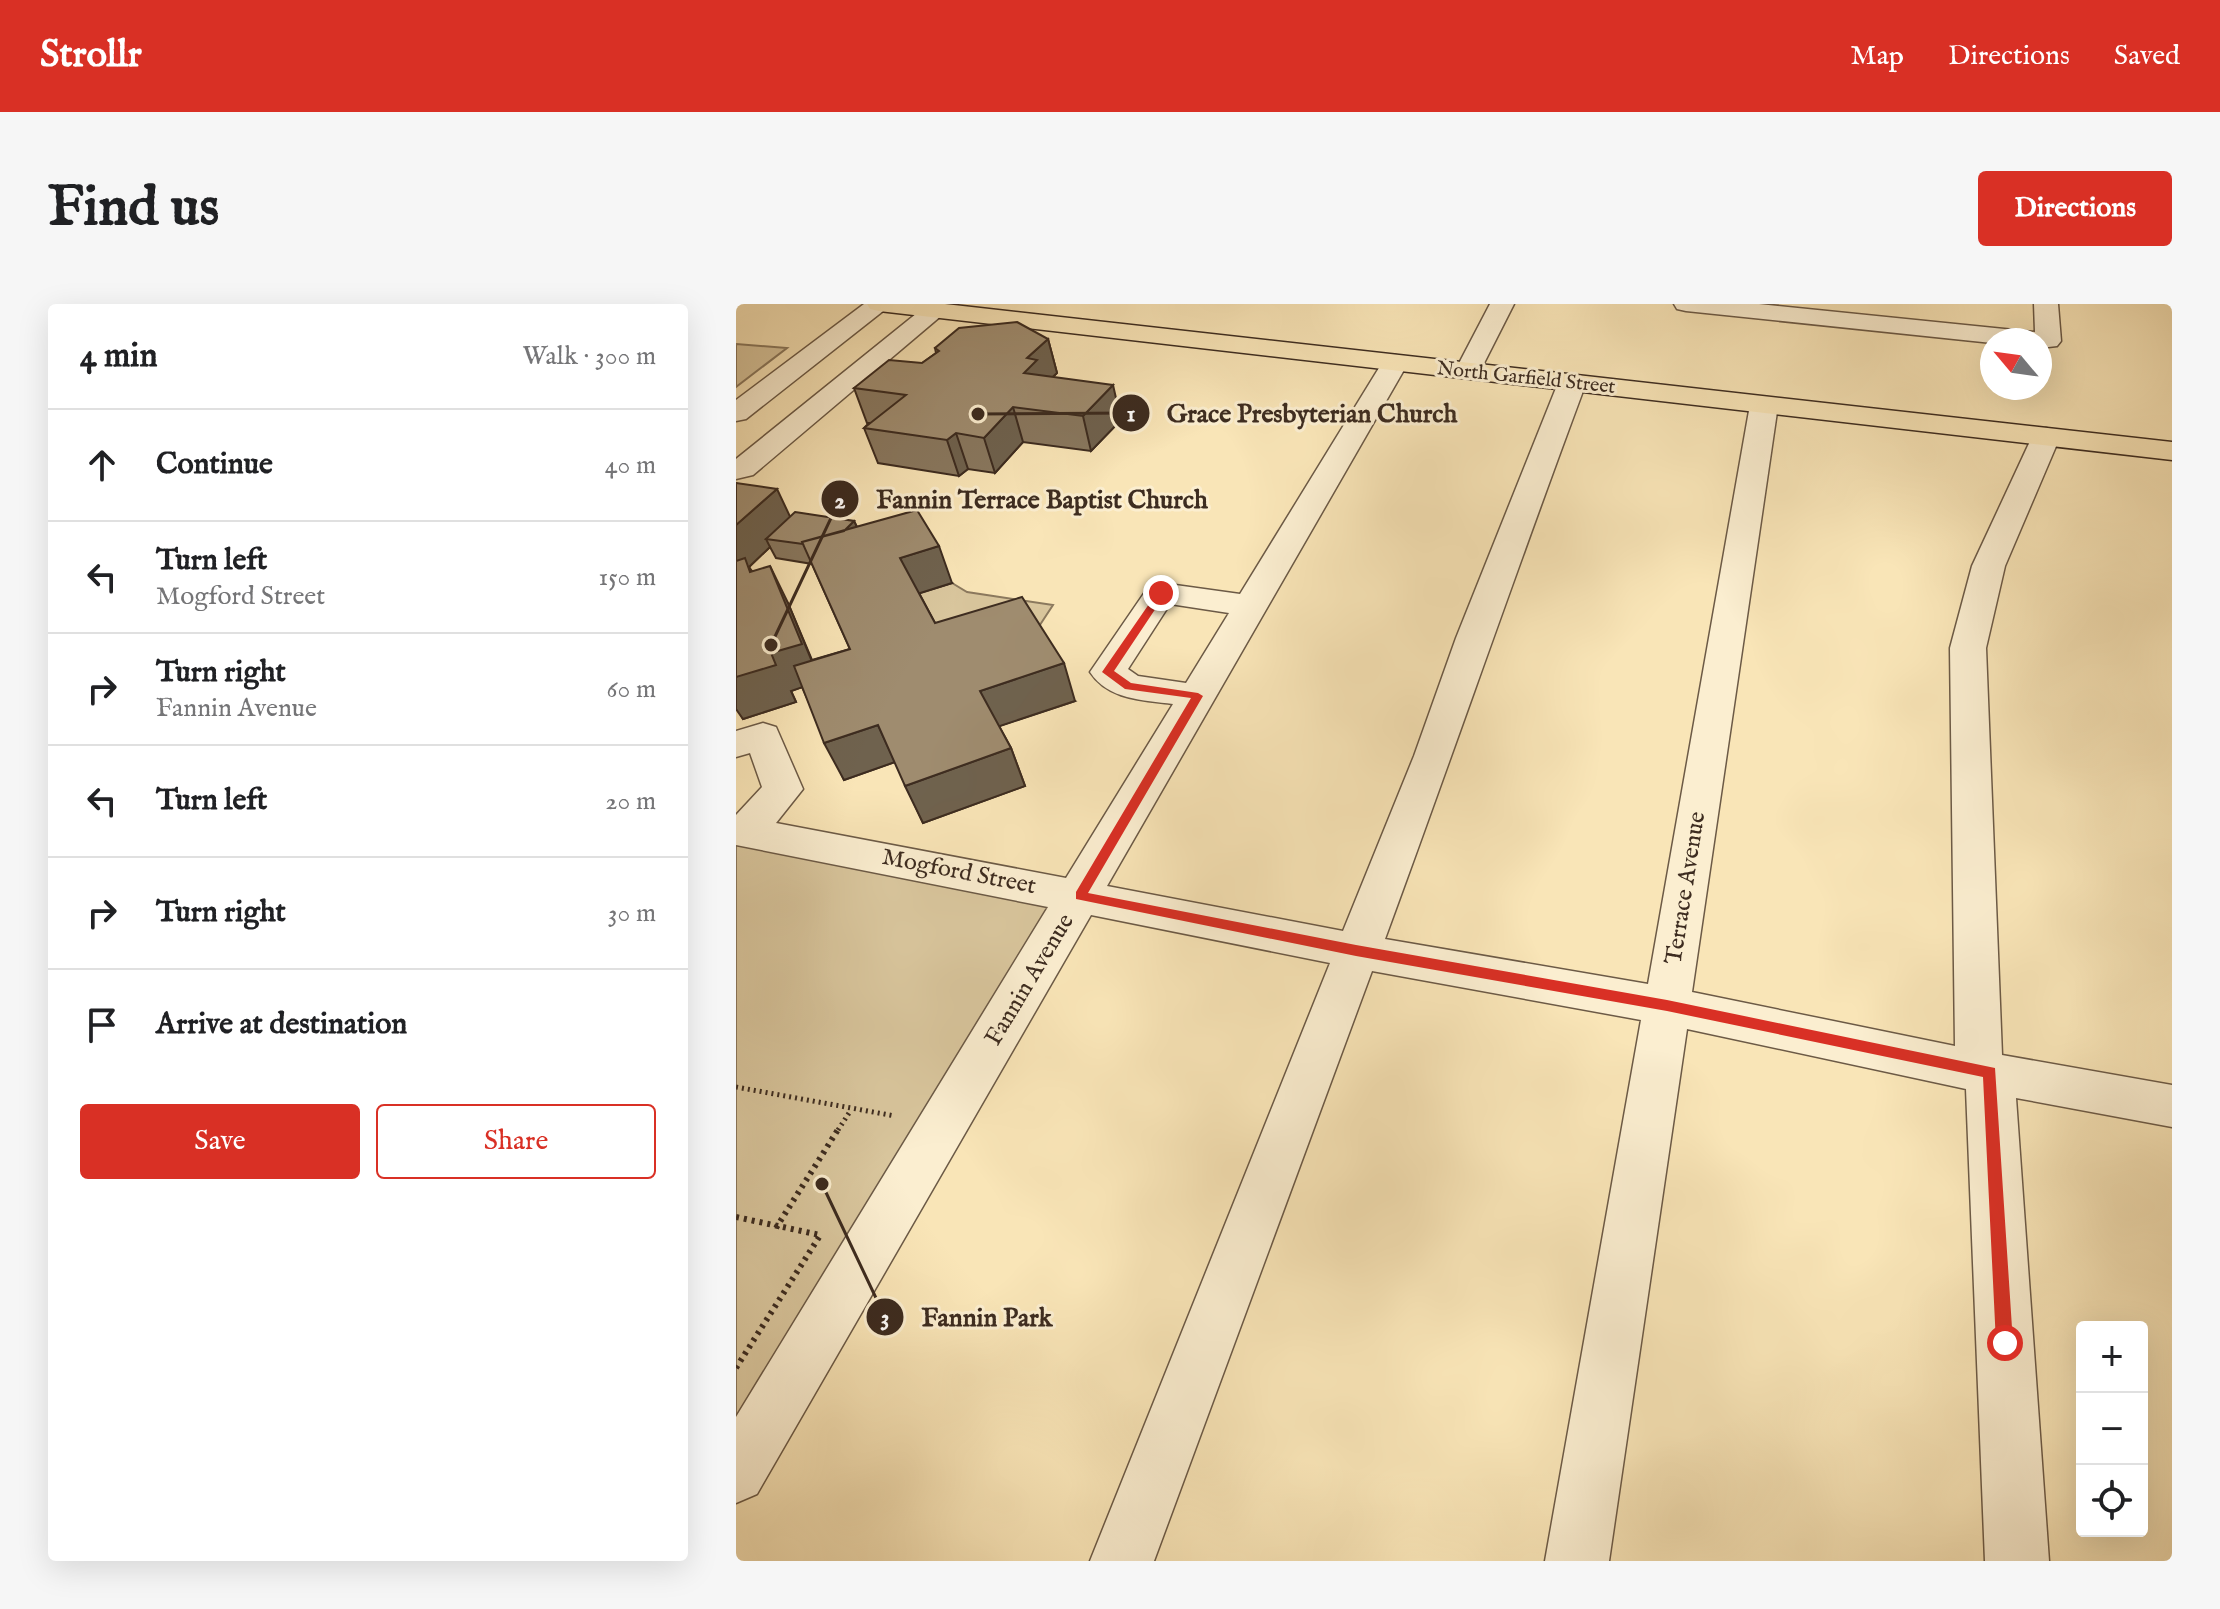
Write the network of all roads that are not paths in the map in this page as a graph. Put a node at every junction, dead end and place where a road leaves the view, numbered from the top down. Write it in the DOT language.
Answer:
graph roads {
  1 [pos="880,304"];
  2 [pos="1502,304"];
  3 [pos="1686,304"];
  4 [pos="2046,304"];
  5 [pos="936,310"];
  6 [pos="2047,328"];
  7 [pos="1980,334"];
  8 [pos="1395,363"];
  9 [pos="1468,371"];
  10 [pos="1572,383"];
  11 [pos="1764,405"];
  12 [pos="736,413"];
  13 [pos="2046,437"];
  14 [pos="2172,451"];
  15 [pos="736,470"];
  16 [pos="1251,606"];
  17 [pos="1198,696"];
  18 [pos="736,744"];
  19 [pos="741,830"];
  20 [pos="1080,896"];
  21 [pos="1356,951"];
  22 [pos="1667,1006"];
  23 [pos="1985,1072"];
  24 [pos="2172,1106"];
  25 [pos="736,1473"];
  26 [pos="1122,1561"];
  27 [pos="1577,1561"];
  28 [pos="2017,1561"];
  1 -- 5 [label="main road, North Garfield Street"];
  1 -- 12 [label="street"];
  2 -- 9 [label="street"];
  3 -- 7 [label="street"];
  4 -- 6 [label="street"];
  5 -- 8 [label="main road, North Garfield Street"];
  5 -- 15 [label="street"];
  8 -- 9 [label="main road, North Garfield Street"];
  8 -- 16 [label="street, Fannin Avenue"];
  9 -- 10 [label="main road, North Garfield Street"];
  10 -- 11 [label="main road, North Garfield Street"];
  10 -- 21 [label="street"];
  11 -- 13 [label="main road, North Garfield Street"];
  11 -- 22 [label="street, Terrace Avenue"];
  13 -- 14 [label="main road, North Garfield Street"];
  13 -- 23 [label="street"];
  16 -- 17 [label="street, Fannin Avenue"];
  16 -- 17 [label="street"];
  17 -- 20 [label="street, Fannin Avenue"];
  18 -- 19 [label="street"];
  19 -- 20 [label="street, Mogford Street"];
  20 -- 21 [label="street, Mogford Street"];
  20 -- 25 [label="street, Fannin Avenue"];
  21 -- 22 [label="street, Mogford Street"];
  21 -- 26 [label="street"];
  22 -- 23 [label="street, Mogford Street"];
  22 -- 27 [label="street, Terrace Avenue"];
  23 -- 24 [label="street, Mogford Street"];
  23 -- 28 [label="street"];
}
